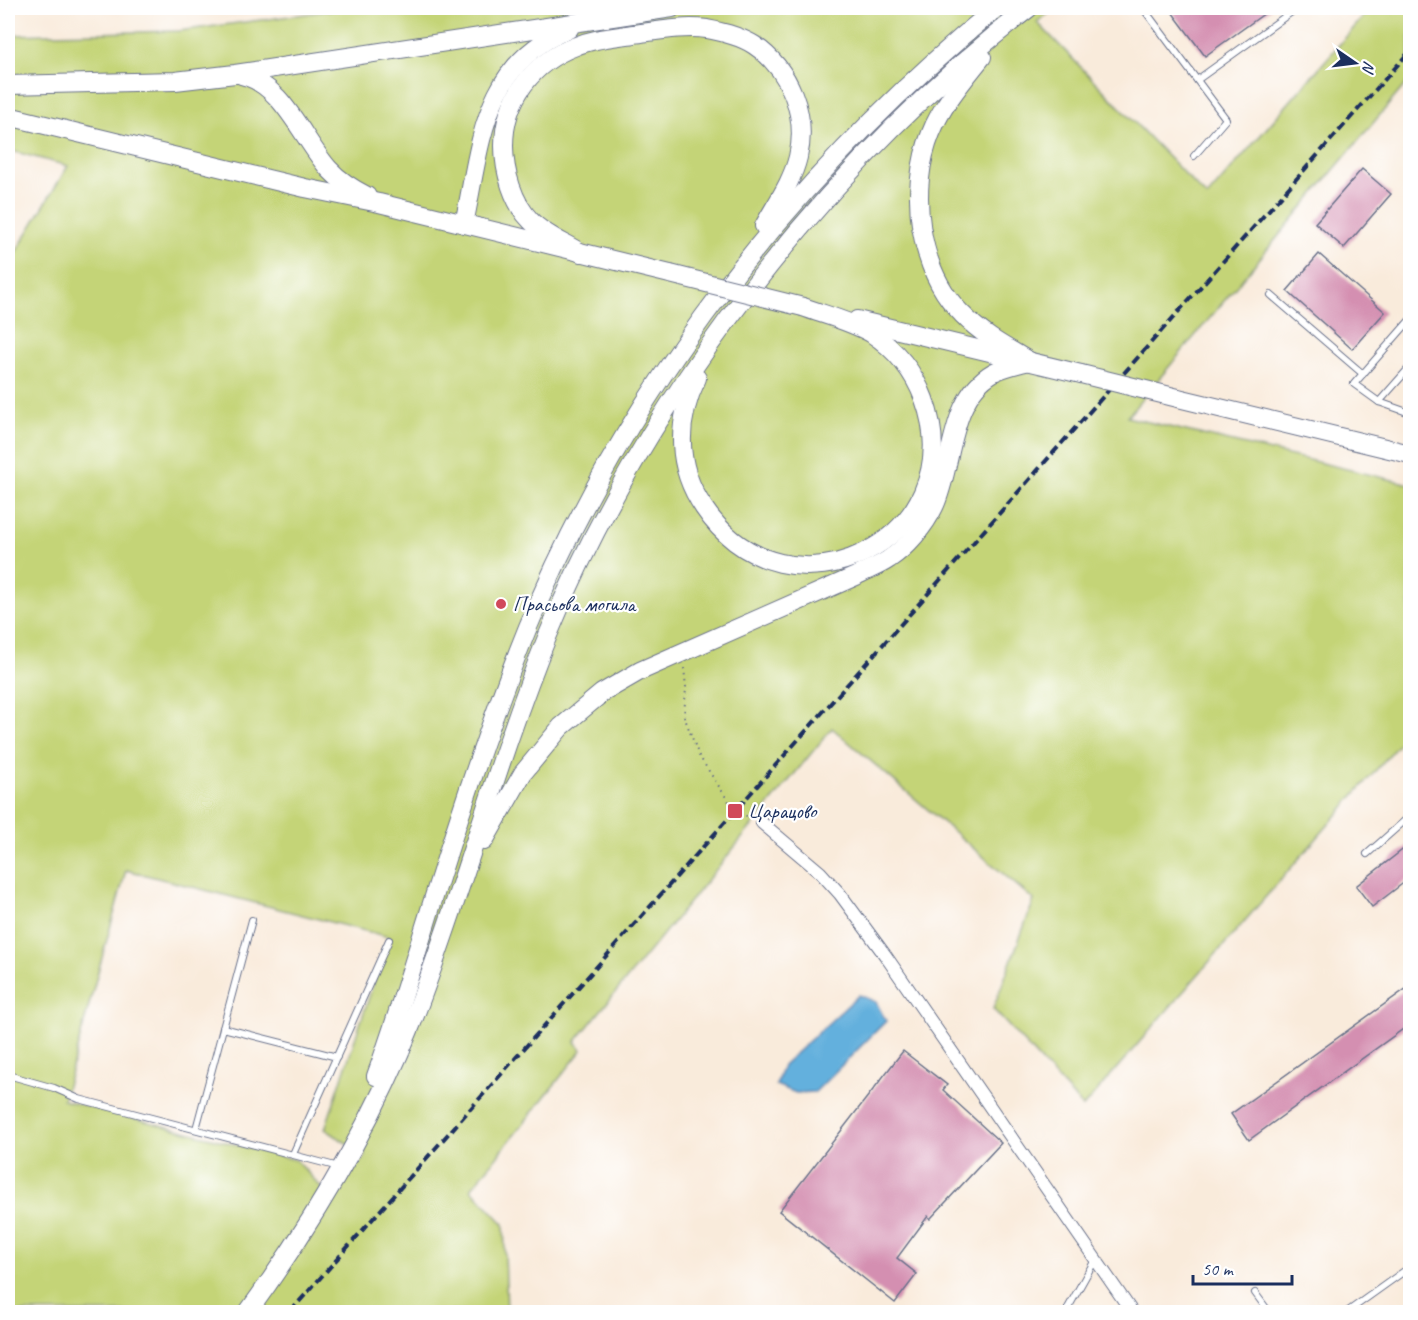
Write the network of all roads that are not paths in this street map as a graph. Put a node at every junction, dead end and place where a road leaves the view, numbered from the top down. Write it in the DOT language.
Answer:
graph roads {
  1 [pos="672,8"];
  2 [pos="996,8"];
  3 [pos="1143,8"];
  4 [pos="1297,8"];
  5 [pos="1022,13"];
  6 [pos="592,19"];
  7 [pos="235,74"];
  8 [pos="1197,80"];
  9 [pos="8,85"];
  10 [pos="8,116"];
  11 [pos="1194,156"];
  12 [pos="379,203"];
  13 [pos="464,224"];
  14 [pos="581,253"];
  15 [pos="740,268"];
  16 [pos="1271,295"];
  17 [pos="803,307"];
  18 [pos="1410,320"];
  19 [pos="719,331"];
  20 [pos="1029,361"];
  21 [pos="1410,367"];
  22 [pos="1363,374"];
  23 [pos="1379,402"];
  24 [pos="1410,413"];
  25 [pos="1410,454"];
  26 [pos="1410,816"];
  27 [pos="762,823"];
  28 [pos="1367,854"];
  29 [pos="460,888"];
  30 [pos="252,920"];
  31 [pos="388,940"];
  32 [pos="223,1028"];
  33 [pos="337,1057"];
  34 [pos="8,1075"];
  35 [pos="196,1129"];
  36 [pos="293,1154"];
  37 [pos="342,1168"];
  38 [pos="1095,1259"];
  39 [pos="1410,1267"];
  40 [pos="1255,1293"];
  41 [pos="248,1312"];
  42 [pos="1071,1312"];
  43 [pos="1132,1312"];
  44 [pos="1269,1312"];
  45 [pos="1347,1312"];
  1 -- 6 [label="main road"];
  2 -- 15 [label="main road"];
  3 -- 8 [label="lane"];
  4 -- 8 [label="lane"];
  5 -- 19 [label="main road"];
  5 -- 20 [label="main road"];
  6 -- 7 [label="main road"];
  6 -- 13 [label="main road"];
  7 -- 9 [label="main road"];
  7 -- 12 [label="main road"];
  8 -- 11 [label="lane"];
  10 -- 12 [label="main road"];
  12 -- 13 [label="main road"];
  13 -- 14 [label="main road"];
  14 -- 15 [label="main road"];
  14 -- 17 [label="main road, bridge"];
  15 -- 37 [label="main road"];
  16 -- 22 [label="lane"];
  17 -- 19 [label="main road"];
  17 -- 20 [label="main road"];
  18 -- 22 [label="lane"];
  19 -- 29 [label="main road"];
  20 -- 25 [label="main road, bridge"];
  20 -- 29 [label="main road"];
  21 -- 23 [label="lane"];
  22 -- 23 [label="lane"];
  23 -- 24 [label="lane"];
  26 -- 28 [label="lane"];
  27 -- 38 [label="street"];
  29 -- 37 [label="main road"];
  30 -- 32 [label="lane"];
  31 -- 33 [label="lane"];
  32 -- 33 [label="lane"];
  32 -- 35 [label="lane"];
  33 -- 36 [label="lane"];
  34 -- 35 [label="lane"];
  35 -- 36 [label="lane"];
  36 -- 37 [label="lane"];
  37 -- 41 [label="main road"];
  38 -- 42 [label="lane"];
  38 -- 43 [label="street"];
  39 -- 45 [label="lane"];
  40 -- 44 [label="lane"];
}
